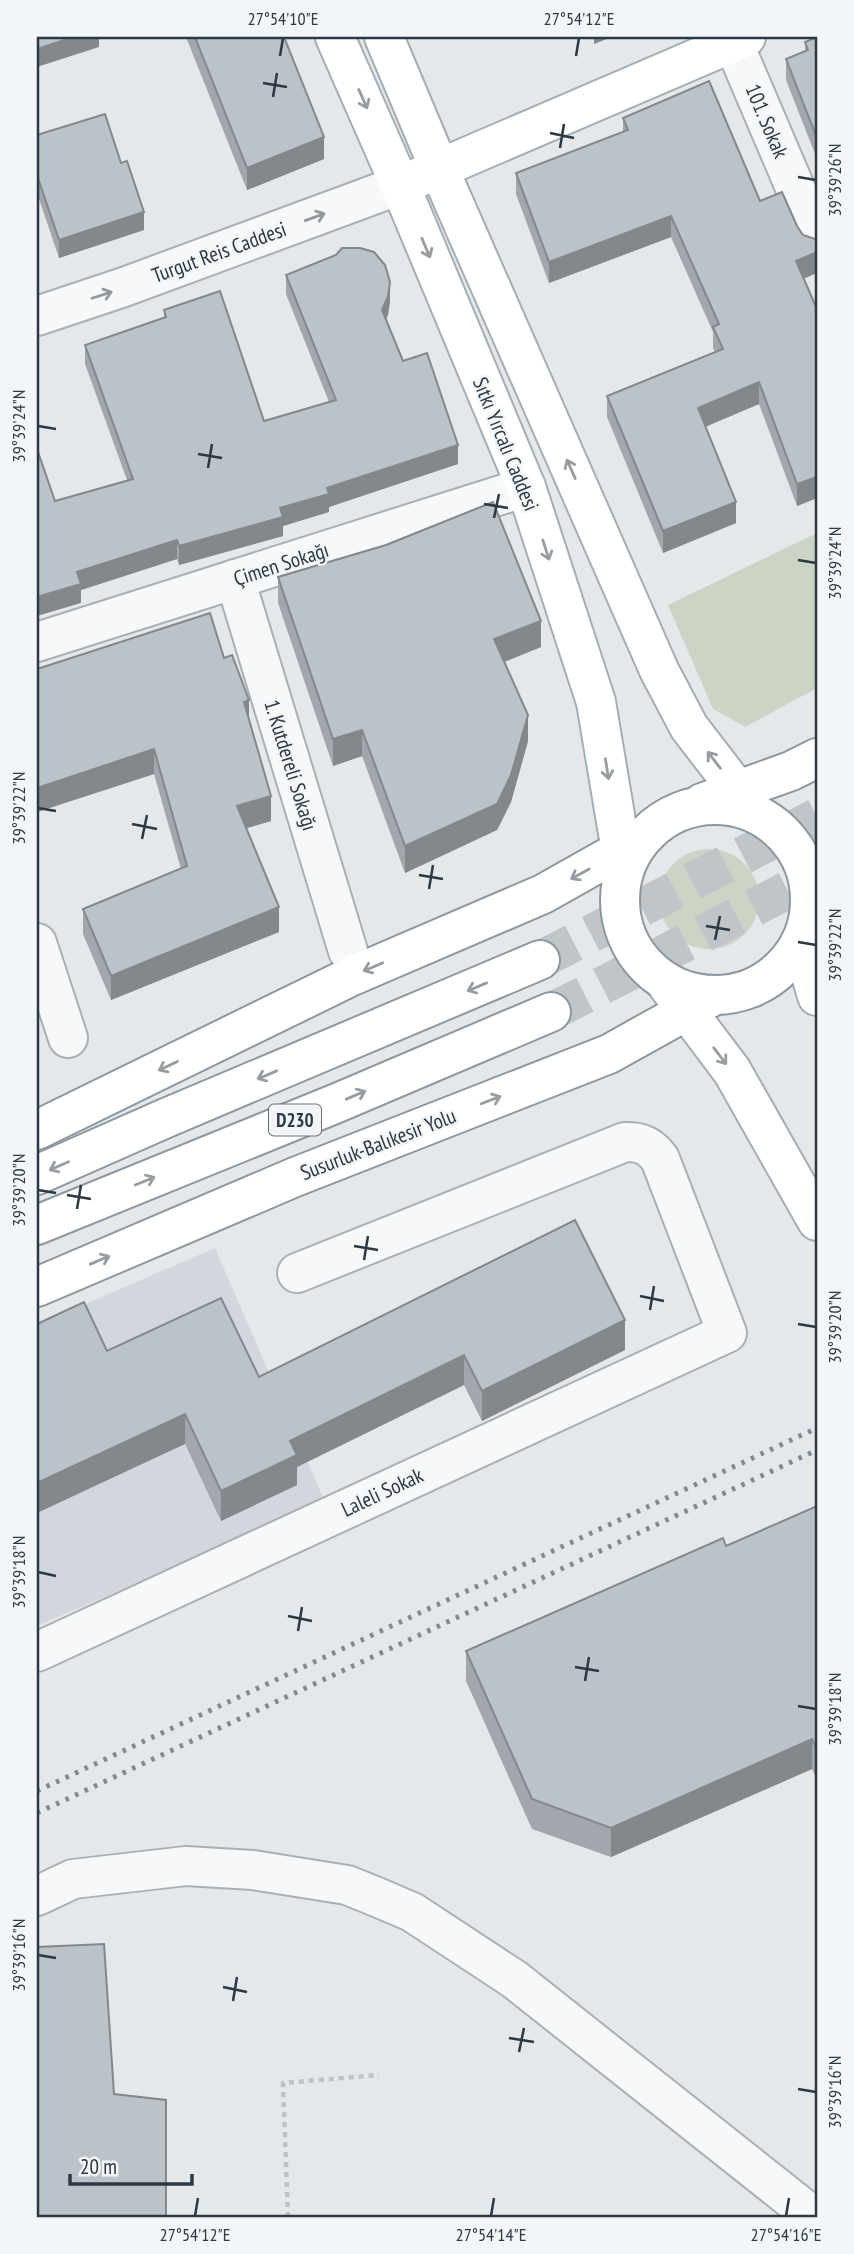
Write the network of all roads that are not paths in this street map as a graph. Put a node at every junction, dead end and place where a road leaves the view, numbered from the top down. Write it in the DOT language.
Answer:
graph roads {
  1 [pos="335,37"];
  2 [pos="384,37"];
  3 [pos="740,39"];
  4 [pos="439,169"];
  5 [pos="400,185"];
  6 [pos="817,239"];
  7 [pos="37,316"];
  8 [pos="526,487"];
  9 [pos="234,579"];
  10 [pos="37,642"];
  11 [pos="817,758"];
  12 [pos="747,802"];
  13 [pos="628,853"];
  14 [pos="809,937"];
  15 [pos="37,943"];
  16 [pos="348,951"];
  17 [pos="540,960"];
  18 [pos="689,996"];
  19 [pos="817,996"];
  20 [pos="551,1012"];
  21 [pos="68,1038"];
  22 [pos="37,1130"];
  23 [pos="37,1175"];
  24 [pos="817,1221"];
  25 [pos="37,1225"];
  26 [pos="297,1273"];
  27 [pos="37,1287"];
  28 [pos="37,1652"];
  29 [pos="37,1896"];
  30 [pos="814,2217"];
  1 -- 5 [label="main road, Sıtkı Yırcalı Caddesi, one-way"];
  2 -- 4 [label="main road"];
  3 -- 4 [label="main road"];
  3 -- 6 [label="street, 101. Sokak"];
  4 -- 5 [label="main road"];
  12 -- 4 [label="main road, one-way"];
  7 -- 5 [label="street, Turgut Reis Caddesi, one-way"];
  5 -- 8 [label="main road, Sıtkı Yırcalı Caddesi, one-way"];
  8 -- 9 [label="street, Çimen Sokağı"];
  8 -- 13 [label="main road, Sıtkı Yırcalı Caddesi, one-way"];
  9 -- 10 [label="street, Çimen Sokağı"];
  9 -- 16 [label="street, 1. Kutdereli Sokağı"];
  11 -- 12 [label="main road"];
  12 -- 13 [label="main road"];
  12 -- 14 [label="main road"];
  13 -- 18 [label="main road"];
  13 -- 22 [label="main road, one-way"];
  14 -- 18 [label="main road"];
  14 -- 19 [label="main road"];
  15 -- 21 [label="street"];
  17 -- 23 [label="main road, D230, one-way"];
  18 -- 24 [label="main road, one-way"];
  27 -- 18 [label="main road, Susurluk-Balıkesir Yolu, one-way"];
  25 -- 20 [label="main road, D230, one-way"];
  26 -- 28 [label="street, Laleli Sokak"];
  29 -- 30 [label="street"];
}
